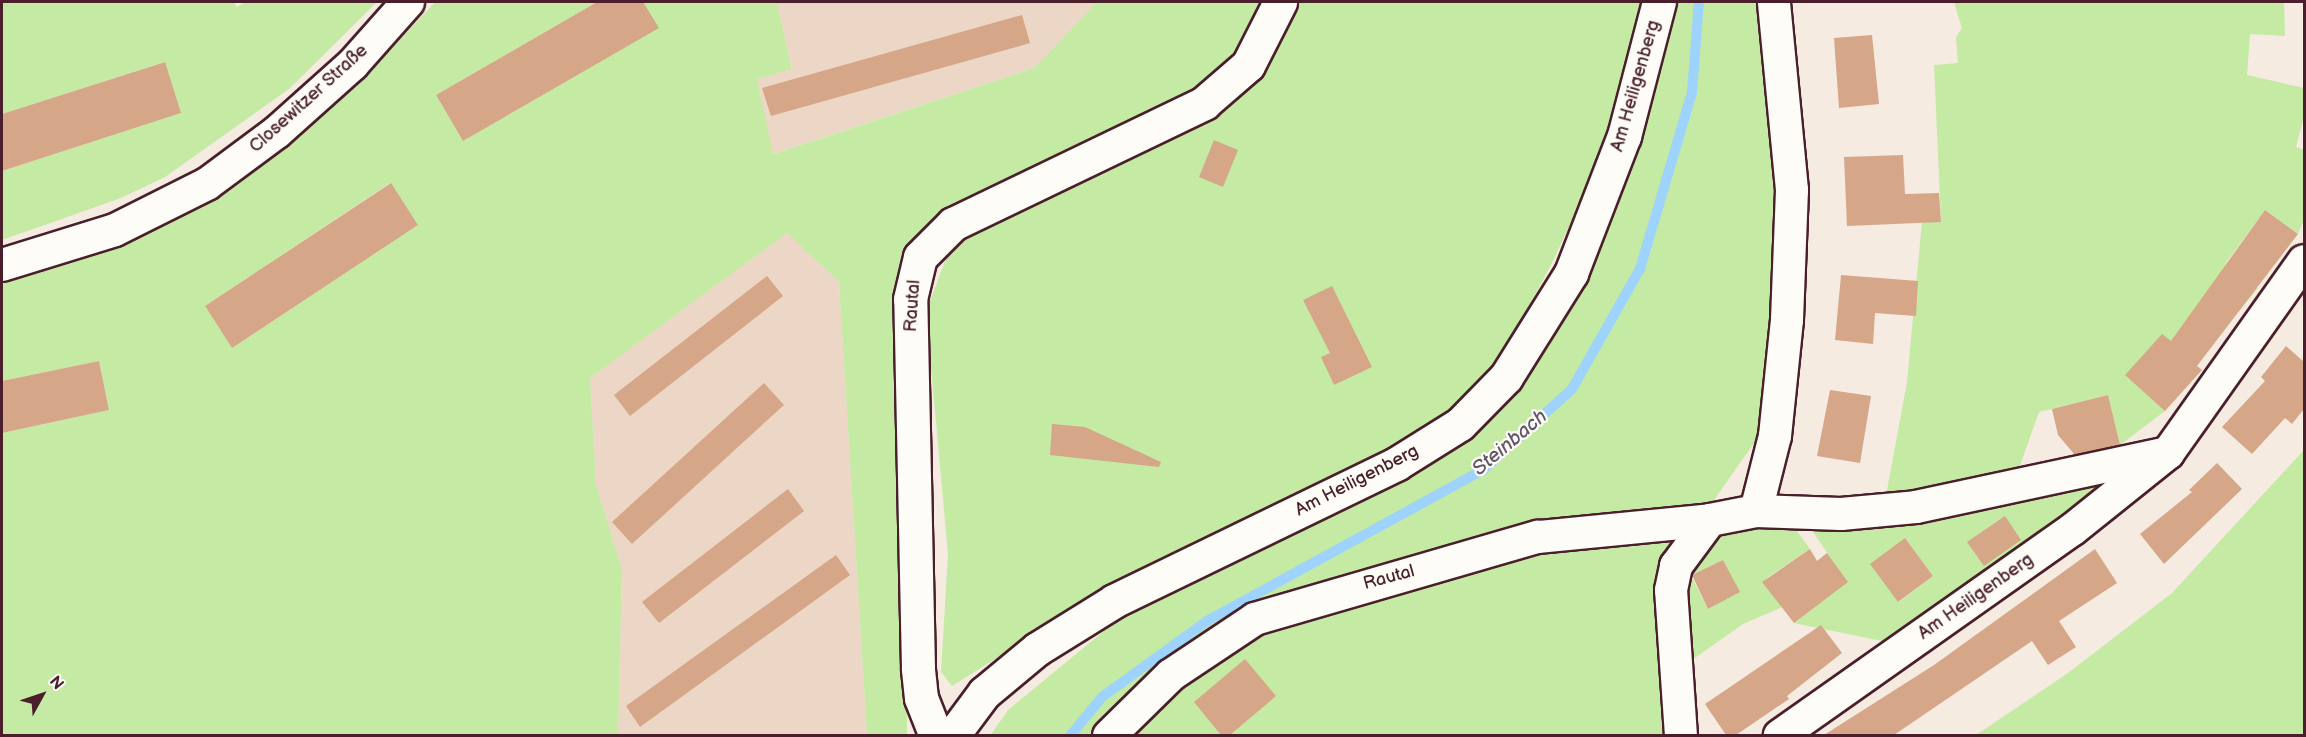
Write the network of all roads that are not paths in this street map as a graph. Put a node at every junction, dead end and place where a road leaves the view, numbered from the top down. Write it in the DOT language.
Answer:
graph roads {
  1 [pos="408,2"];
  2 [pos="1280,2"];
  3 [pos="1659,2"];
  4 [pos="1774,2"];
  5 [pos="2304,261"];
  6 [pos="2,265"];
  7 [pos="2168,453"];
  8 [pos="1755,511"];
  9 [pos="1710,520"];
  10 [pos="936,735"];
  11 [pos="952,735"];
  12 [pos="1109,735"];
  13 [pos="1681,735"];
  14 [pos="1780,735"];
  1 -- 6 [label="street, Closewitzer Straße"];
  2 -- 10 [label="street, Rautal"];
  3 -- 11 [label="street, Am Heiligenberg"];
  4 -- 8 [label="street"];
  5 -- 7 [label="street, Am Heiligenberg"];
  7 -- 8 [label="street"];
  7 -- 14 [label="street, Am Heiligenberg"];
  8 -- 9 [label="street"];
  9 -- 12 [label="street, Rautal"];
  9 -- 13 [label="street"];
}
